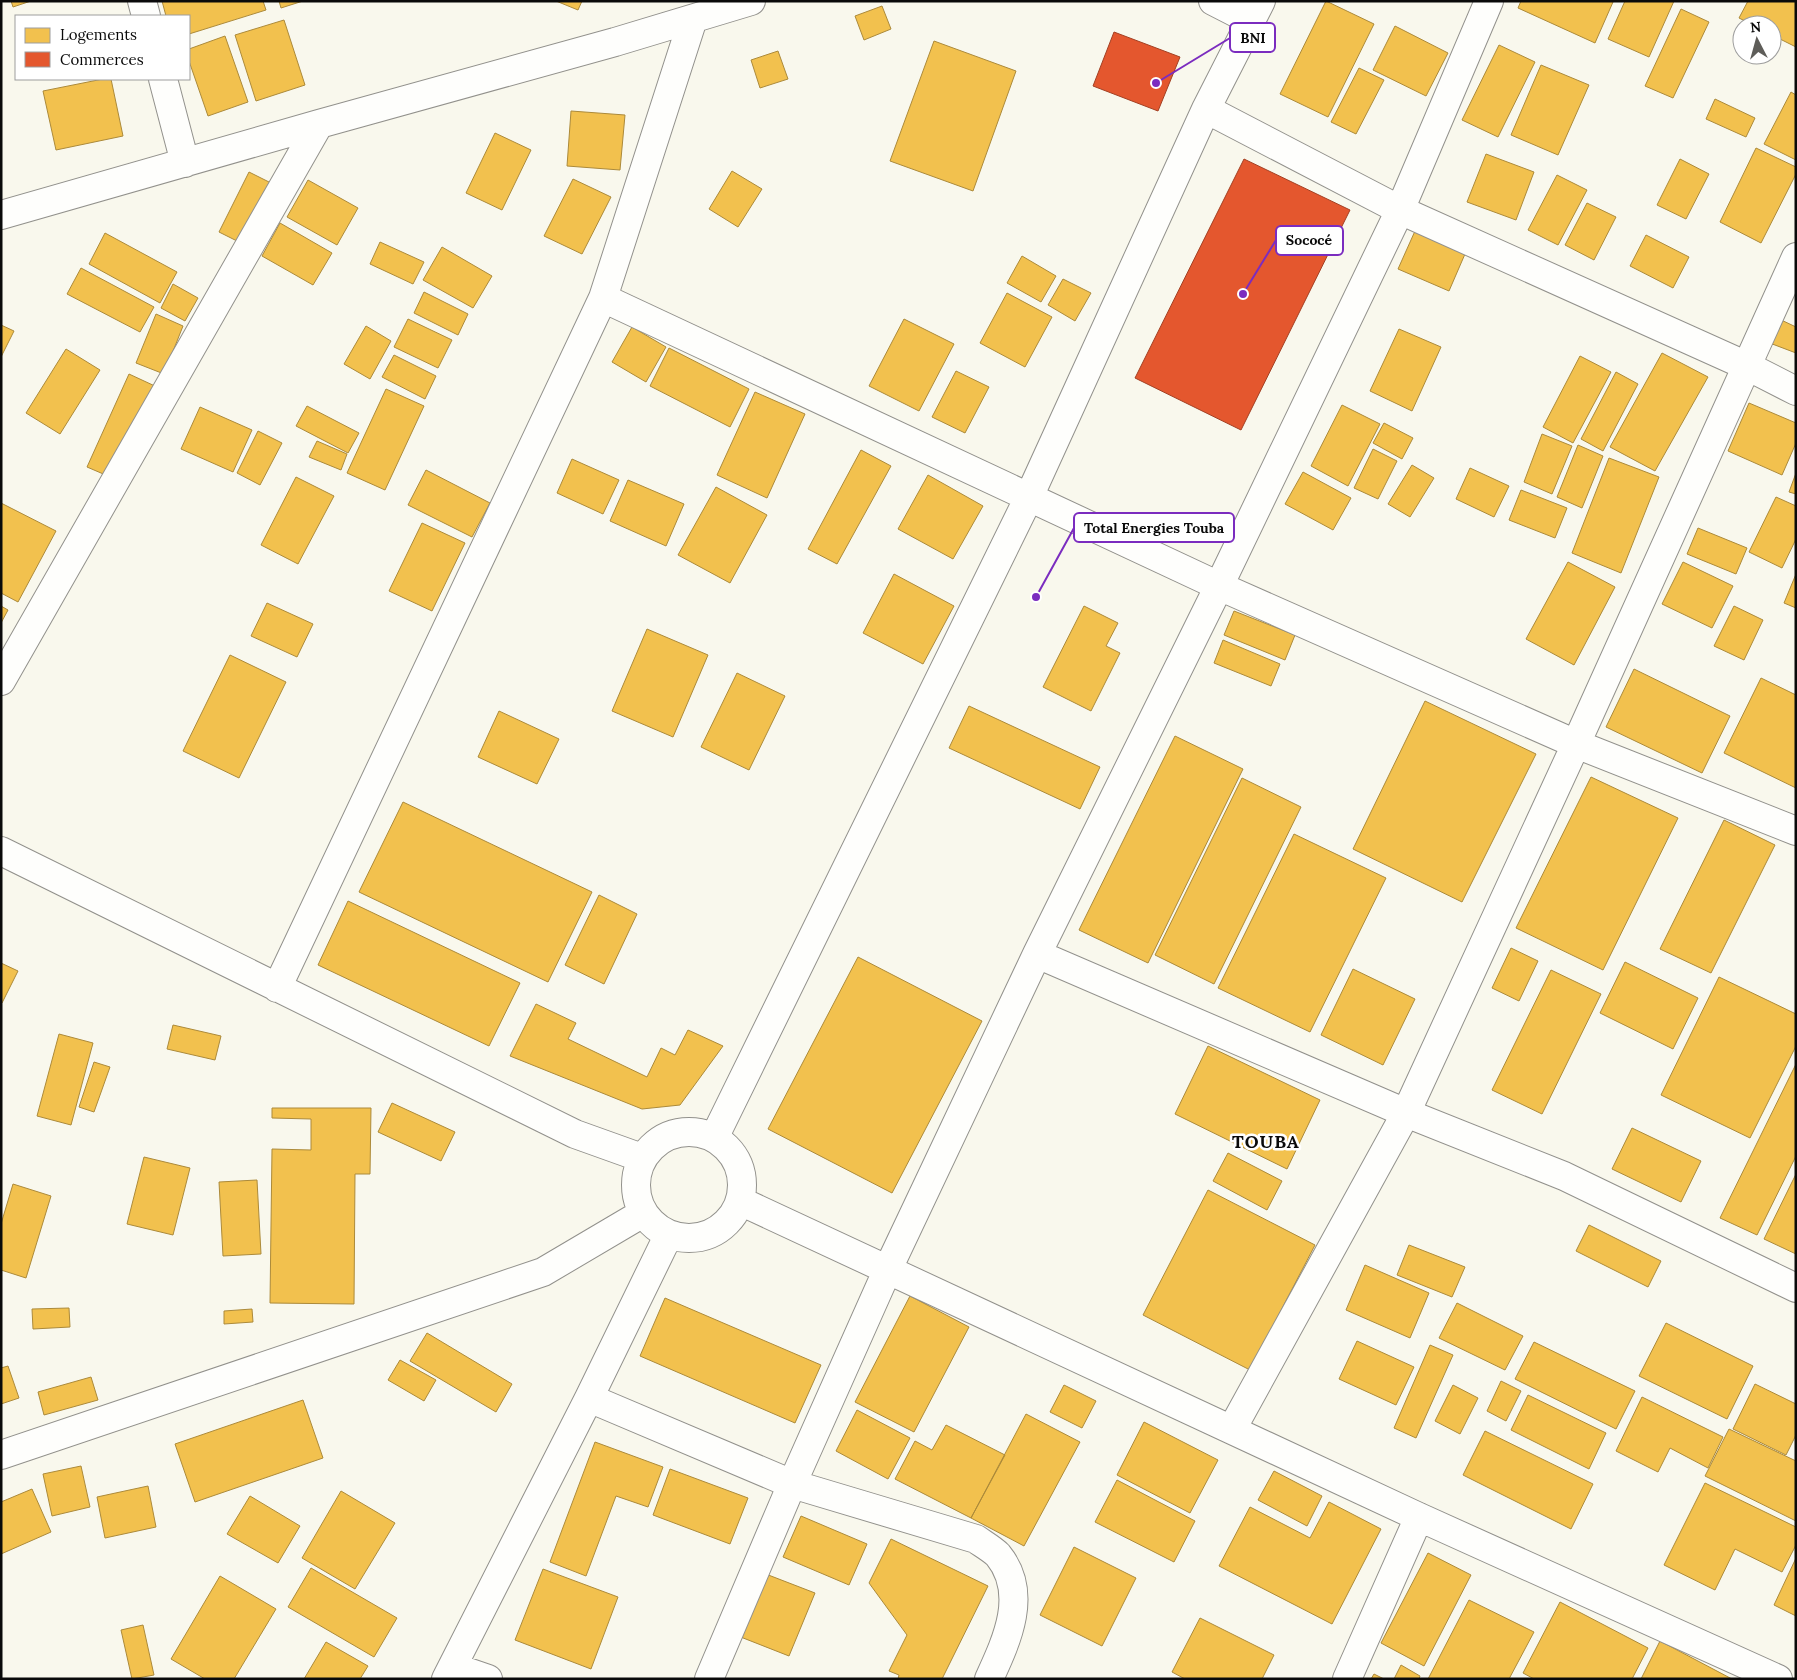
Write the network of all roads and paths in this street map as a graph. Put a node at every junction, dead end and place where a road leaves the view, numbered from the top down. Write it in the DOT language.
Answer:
graph roads {
  1 [pos="142,1"];
  2 [pos="751,1"];
  3 [pos="1213,1"];
  4 [pos="1489,1"];
  5 [pos="1256,11"];
  6 [pos="146,15"];
  7 [pos="693,19"];
  8 [pos="163,80"];
  9 [pos="1206,109"];
  10 [pos="319,124"];
  11 [pos="186,162"];
  12 [pos="1400,210"];
  13 [pos="1,215"];
  14 [pos="1796,257"];
  15 [pos="603,298"];
  16 [pos="1747,366"];
  17 [pos="1796,391"];
  18 [pos="1029,497"];
  19 [pos="1219,586"];
  20 [pos="1,682"];
  21 [pos="1576,744"];
  22 [pos="1796,831"];
  23 [pos="1,851"];
  24 [pos="1037,954"];
  25 [pos="277,988"];
  26 [pos="1406,1113"];
  27 [pos="714,1138"];
  28 [pos="642,1158"];
  29 [pos="740,1201"];
  30 [pos="643,1213"];
  31 [pos="669,1234"];
  32 [pos="887,1271"];
  33 [pos="1796,1288"];
  34 [pos="589,1398"];
  35 [pos="1232,1429"];
  36 [pos="1,1455"];
  37 [pos="792,1484"];
  38 [pos="1419,1517"];
  39 [pos="449,1673"];
  40 [pos="488,1679"];
  41 [pos="709,1679"];
  42 [pos="989,1679"];
  43 [pos="1347,1679"];
  44 [pos="1778,1679"];
  1 -- 6 [label="street"];
  2 -- 7 [label="street"];
  3 -- 5 [label="street"];
  4 -- 12 [label="street"];
  5 -- 9 [label="street"];
  7 -- 10 [label="street"];
  7 -- 15 [label="street"];
  8 -- 11 [label="street"];
  9 -- 12 [label="street"];
  9 -- 18 [label="street"];
  10 -- 11 [label="street"];
  10 -- 20 [label="street"];
  11 -- 13 [label="street"];
  12 -- 16 [label="street"];
  12 -- 19 [label="street"];
  14 -- 16 [label="street"];
  15 -- 18 [label="street"];
  15 -- 25 [label="street"];
  16 -- 17 [label="street"];
  16 -- 21 [label="street"];
  18 -- 19 [label="street"];
  18 -- 27 [label="street"];
  19 -- 21 [label="street"];
  19 -- 24 [label="street"];
  21 -- 22 [label="street"];
  21 -- 26 [label="street"];
  23 -- 25 [label="street"];
  24 -- 26 [label="street"];
  24 -- 32 [label="street"];
  25 -- 28 [label="street"];
  26 -- 33 [label="street"];
  26 -- 35 [label="street"];
  27 -- 28 [label="street"];
  27 -- 29 [label="street"];
  28 -- 30 [label="street"];
  29 -- 31 [label="street"];
  29 -- 32 [label="street"];
  30 -- 31 [label="street"];
  30 -- 36 [label="street"];
  31 -- 34 [label="street"];
  32 -- 35 [label="street"];
  32 -- 37 [label="street"];
  34 -- 37 [label="street"];
  34 -- 39 [label="street"];
  35 -- 38 [label="street"];
  37 -- 41 [label="street"];
  37 -- 42 [label="street"];
  38 -- 43 [label="street"];
  38 -- 44 [label="street"];
  39 -- 40 [label="street"];
}
